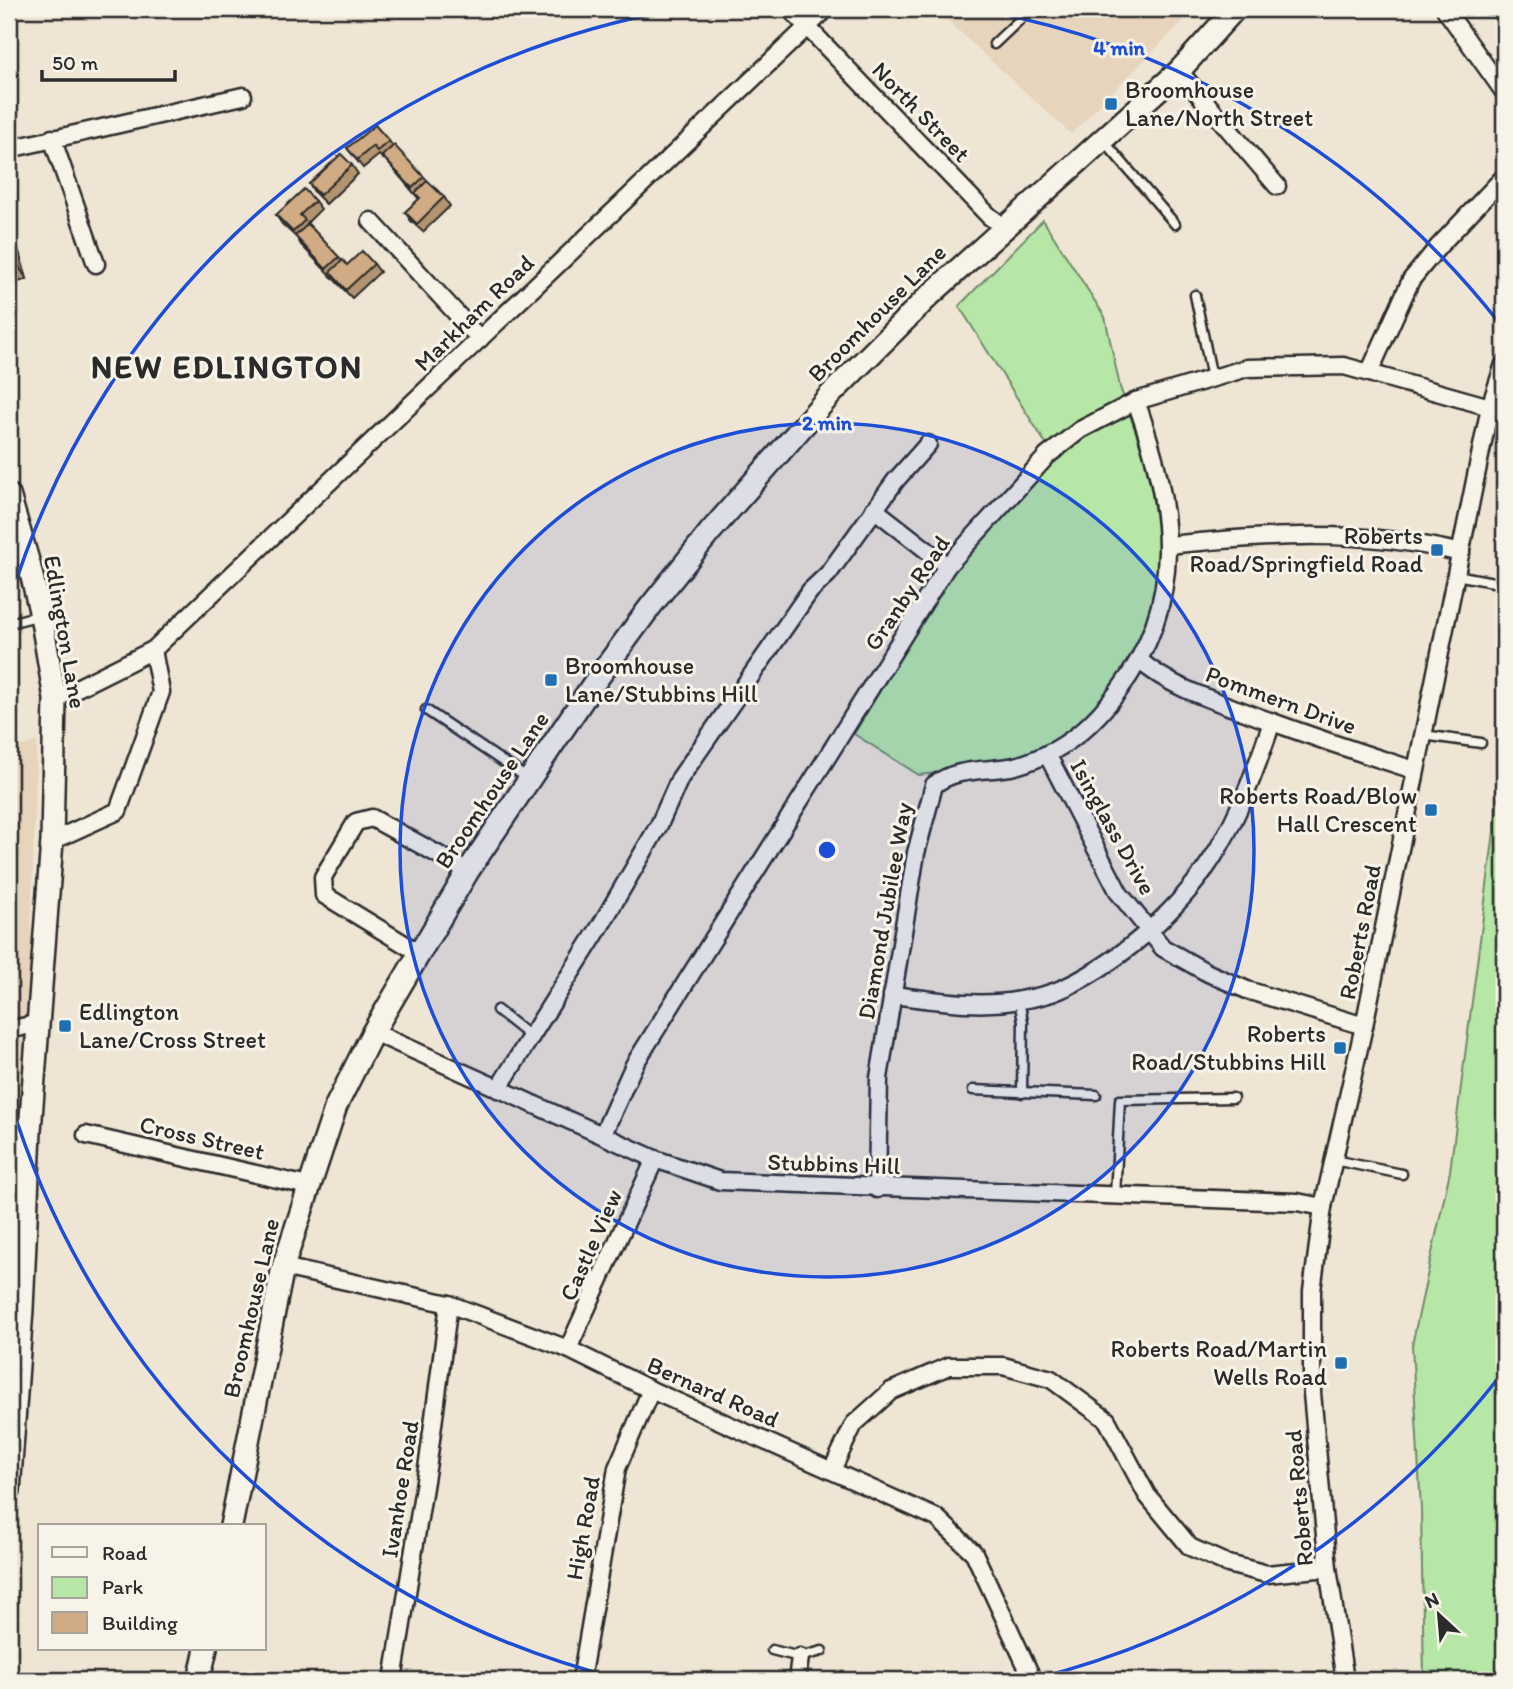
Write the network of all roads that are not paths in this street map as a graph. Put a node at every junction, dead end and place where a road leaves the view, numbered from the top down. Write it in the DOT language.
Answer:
graph roads {
  1 [pos="790,9"];
  2 [pos="826,9"];
  3 [pos="1031,9"];
  4 [pos="1235,9"];
  5 [pos="1445,9"];
  6 [pos="807,27"];
  7 [pos="994,44"];
  8 [pos="1179,71"];
  9 [pos="1504,92"];
  10 [pos="243,96"];
  11 [pos="52,138"];
  12 [pos="1103,140"];
  13 [pos="9,149"];
  14 [pos="1504,177"];
  15 [pos="1277,186"];
  16 [pos="371,221"];
  17 [pos="1175,224"];
  18 [pos="1004,227"];
  19 [pos="96,264"];
  20 [pos="1195,295"];
  21 [pos="480,339"];
  22 [pos="1504,364"];
  23 [pos="1369,373"];
  24 [pos="1212,378"];
  25 [pos="1136,401"];
  26 [pos="1490,407"];
  27 [pos="928,444"];
  28 [pos="9,495"];
  29 [pos="874,509"];
  30 [pos="1169,545"];
  31 [pos="1461,553"];
  32 [pos="947,566"];
  33 [pos="1456,575"];
  34 [pos="1504,584"];
  35 [pos="41,615"];
  36 [pos="9,623"];
  37 [pos="153,650"];
  38 [pos="1139,660"];
  39 [pos="55,699"];
  40 [pos="426,710"];
  41 [pos="1272,722"];
  42 [pos="1423,735"];
  43 [pos="1481,743"];
  44 [pos="1047,754"];
  45 [pos="1414,771"];
  46 [pos="529,780"];
  47 [pos="52,841"];
  48 [pos="468,871"];
  49 [pos="1148,931"];
  50 [pos="419,953"];
  51 [pos="892,995"];
  52 [pos="1019,1000"];
  53 [pos="496,1010"];
  54 [pos="39,1023"];
  55 [pos="1364,1026"];
  56 [pos="9,1030"];
  57 [pos="373,1032"];
  58 [pos="531,1037"];
  59 [pos="498,1089"];
  60 [pos="973,1090"];
  61 [pos="1022,1093"];
  62 [pos="1096,1095"];
  63 [pos="1233,1098"];
  64 [pos="19,1130"];
  65 [pos="603,1134"];
  66 [pos="86,1135"];
  67 [pos="654,1159"];
  68 [pos="1334,1160"];
  69 [pos="1402,1174"];
  70 [pos="308,1186"];
  71 [pos="877,1189"];
  72 [pos="1115,1197"];
  73 [pos="1323,1207"];
  74 [pos="283,1267"];
  75 [pos="449,1304"];
  76 [pos="15,1308"];
  77 [pos="568,1349"];
  78 [pos="651,1390"];
  79 [pos="11,1418"];
  80 [pos="832,1470"];
  81 [pos="9,1491"];
  82 [pos="231,1524"];
  83 [pos="1328,1568"];
  84 [pos="206,1650"];
  85 [pos="772,1650"];
  86 [pos="822,1651"];
  87 [pos="800,1657"];
  88 [pos="199,1680"];
  89 [pos="393,1680"];
  90 [pos="581,1680"];
  91 [pos="797,1680"];
  92 [pos="1033,1680"];
  93 [pos="1345,1680"];
  1 -- 6 [label="street, North Street"];
  2 -- 6 [label="street, Markham Road"];
  3 -- 7 [label="lane"];
  4 -- 8 [label="street, Broomhouse Lane"];
  5 -- 9 [label="street"];
  6 -- 18 [label="street, North Street"];
  6 -- 21 [label="street, Markham Road"];
  8 -- 12 [label="street, Broomhouse Lane"];
  8 -- 15 [label="street"];
  10 -- 11 [label="street"];
  11 -- 13 [label="street"];
  11 -- 19 [label="street"];
  12 -- 17 [label="lane"];
  12 -- 18 [label="street, Broomhouse Lane"];
  14 -- 23 [label="street"];
  16 -- 21 [label="street"];
  18 -- 46 [label="street, Broomhouse Lane"];
  20 -- 24 [label="lane"];
  21 -- 37 [label="street, Markham Road"];
  22 -- 26 [label="street, Roberts Road"];
  23 -- 24 [label="street, Granby Road"];
  23 -- 26 [label="street, Granby Road"];
  24 -- 25 [label="street, Granby Road"];
  25 -- 30 [label="street, Diamond Jubilee Way"];
  25 -- 32 [label="street, Granby Road"];
  26 -- 31 [label="street, Roberts Road"];
  27 -- 29 [label="street"];
  28 -- 35 [label="street, Edlington Lane"];
  29 -- 32 [label="street"];
  29 -- 58 [label="street"];
  30 -- 31 [label="street"];
  30 -- 38 [label="street, Diamond Jubilee Way"];
  31 -- 33 [label="street, Roberts Road"];
  32 -- 65 [label="street, Granby Road"];
  33 -- 34 [label="lane"];
  33 -- 42 [label="street, Roberts Road"];
  35 -- 36 [label="lane"];
  35 -- 39 [label="street, Edlington Lane"];
  37 -- 39 [label="street, Markham Road"];
  37 -- 47 [label="street"];
  38 -- 41 [label="street, Pommern Drive"];
  38 -- 44 [label="street, Diamond Jubilee Way"];
  39 -- 47 [label="street, Edlington Lane"];
  40 -- 46 [label="lane"];
  41 -- 45 [label="street, Pommern Drive"];
  41 -- 49 [label="street"];
  42 -- 43 [label="lane"];
  42 -- 45 [label="street, Roberts Road"];
  44 -- 49 [label="street, Isinglass Drive"];
  44 -- 51 [label="street, Diamond Jubilee Way"];
  45 -- 55 [label="street, Roberts Road"];
  46 -- 48 [label="street, Broomhouse Lane"];
  47 -- 54 [label="street, Edlington Lane"];
  48 -- 50 [label="street, Broomhouse Lane"];
  48 -- 50 [label="street"];
  49 -- 52 [label="street"];
  49 -- 55 [label="street, Isinglass Drive"];
  50 -- 57 [label="street, Broomhouse Lane"];
  51 -- 52 [label="street"];
  51 -- 71 [label="street, Diamond Jubilee Way"];
  52 -- 61 [label="lane"];
  53 -- 58 [label="lane"];
  54 -- 56 [label="street"];
  54 -- 64 [label="street, Edlington Lane"];
  55 -- 68 [label="street, Roberts Road"];
  57 -- 59 [label="street, Stubbins Hill"];
  57 -- 70 [label="street, Broomhouse Lane"];
  58 -- 59 [label="street"];
  59 -- 65 [label="street, Stubbins Hill"];
  60 -- 61 [label="lane"];
  61 -- 62 [label="lane"];
  63 -- 72 [label="lane"];
  64 -- 76 [label="street, Edlington Lane"];
  65 -- 67 [label="street, Stubbins Hill"];
  66 -- 70 [label="street, Cross Street"];
  67 -- 71 [label="street, Stubbins Hill"];
  67 -- 77 [label="street, Castle View"];
  68 -- 69 [label="lane"];
  68 -- 73 [label="street, Roberts Road"];
  70 -- 74 [label="street, Broomhouse Lane"];
  71 -- 72 [label="street, Stubbins Hill"];
  72 -- 73 [label="street, Stubbins Hill"];
  73 -- 83 [label="street, Roberts Road"];
  74 -- 75 [label="street, Bernard Road"];
  74 -- 82 [label="street, Broomhouse Lane"];
  75 -- 77 [label="street, Bernard Road"];
  75 -- 89 [label="street, Ivanhoe Road"];
  76 -- 79 [label="street, Edlington Lane"];
  77 -- 78 [label="street, Bernard Road"];
  78 -- 80 [label="street, Bernard Road"];
  78 -- 90 [label="street, High Road"];
  79 -- 81 [label="street, Edlington Lane"];
  80 -- 83 [label="street"];
  80 -- 92 [label="street, Bernard Road"];
  83 -- 93 [label="street, Roberts Road"];
  84 -- 88 [label="street"];
  85 -- 87 [label="lane"];
  86 -- 87 [label="lane"];
  87 -- 91 [label="street"];
}
